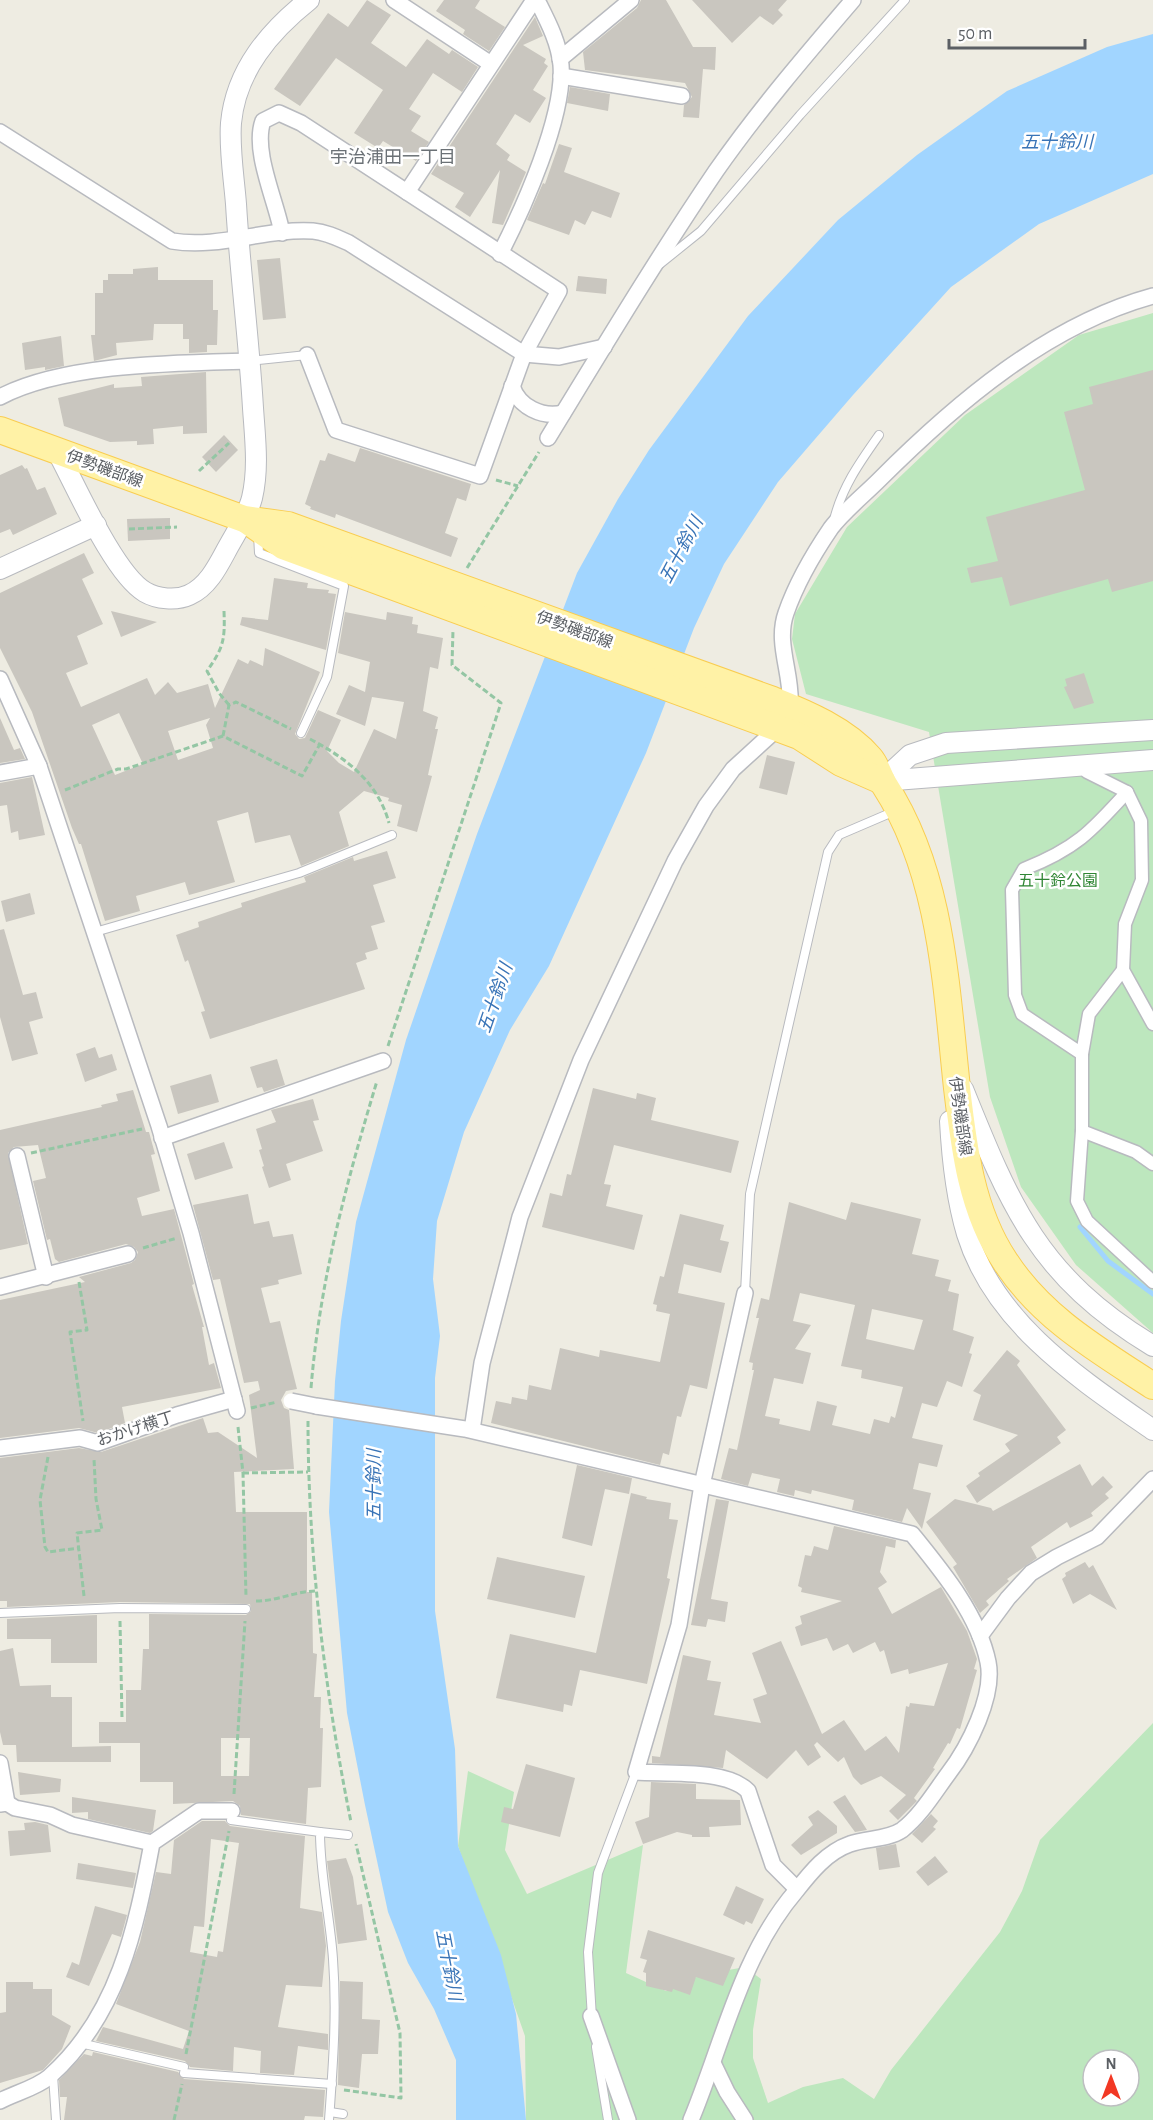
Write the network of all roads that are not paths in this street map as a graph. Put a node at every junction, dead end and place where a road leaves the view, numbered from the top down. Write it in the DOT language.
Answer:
graph roads {
  1 [pos="309,0"];
  2 [pos="394,0"];
  3 [pos="536,0"];
  4 [pos="631,0"];
  5 [pos="853,0"];
  6 [pos="905,0"];
  7 [pos="560,59"];
  8 [pos="491,64"];
  9 [pos="561,76"];
  10 [pos="682,96"];
  11 [pos="0,132"];
  12 [pos="407,192"];
  13 [pos="282,233"];
  14 [pos="238,239"];
  15 [pos="500,254"];
  16 [pos="649,273"];
  17 [pos="1153,296"];
  18 [pos="604,347"];
  19 [pos="524,354"];
  20 [pos="307,355"];
  21 [pos="250,361"];
  22 [pos="512,386"];
  23 [pos="0,397"];
  24 [pos="563,413"];
  25 [pos="0,430"];
  26 [pos="879,435"];
  27 [pos="548,438"];
  28 [pos="57,451"];
  29 [pos="251,524"];
  30 [pos="96,525"];
  31 [pos="832,527"];
  32 [pos="0,569"];
  33 [pos="0,679"];
  34 [pos="776,714"];
  35 [pos="1153,730"];
  36 [pos="301,734"];
  37 [pos="1153,760"];
  38 [pos="1085,765"];
  39 [pos="39,766"];
  40 [pos="0,772"];
  41 [pos="882,781"];
  42 [pos="1127,792"];
  43 [pos="900,810"];
  44 [pos="392,835"];
  45 [pos="1141,837"];
  46 [pos="1153,842"];
  47 [pos="95,932"];
  48 [pos="1123,970"];
  49 [pos="1153,1024"];
  50 [pos="1082,1054"];
  51 [pos="383,1061"];
  52 [pos="955,1067"];
  53 [pos="1082,1131"];
  54 [pos="160,1132"];
  55 [pos="17,1156"];
  56 [pos="1153,1164"];
  57 [pos="128,1254"];
  58 [pos="46,1277"];
  59 [pos="1153,1282"];
  60 [pos="0,1287"];
  61 [pos="745,1293"];
  62 [pos="1153,1346"];
  63 [pos="1153,1386"];
  64 [pos="291,1401"];
  65 [pos="469,1430"];
  66 [pos="1153,1430"];
  67 [pos="0,1448"];
  68 [pos="1153,1479"];
  69 [pos="702,1485"];
  70 [pos="246,1609"];
  71 [pos="0,1613"];
  72 [pos="980,1636"];
  73 [pos="0,1763"];
  74 [pos="636,1772"];
  75 [pos="4,1804"];
  76 [pos="232,1815"];
  77 [pos="320,1832"];
  78 [pos="348,1835"];
  79 [pos="152,1843"];
  80 [pos="797,1888"];
  81 [pos="591,2016"];
  82 [pos="79,2043"];
  83 [pos="714,2065"];
  84 [pos="52,2073"];
  85 [pos="332,2084"];
  86 [pos="0,2101"];
  87 [pos="344,2114"];
  88 [pos="329,2116"];
  89 [pos="56,2120"];
  90 [pos="608,2120"];
  91 [pos="628,2120"];
  92 [pos="691,2120"];
  93 [pos="745,2120"];
  1 -- 14 [label="street"];
  2 -- 8 [label="street"];
  3 -- 7 [label="street"];
  3 -- 8 [label="street"];
  4 -- 7 [label="street"];
  5 -- 16 [label="street"];
  6 -- 16 [label="lane"];
  7 -- 9 [label="street"];
  8 -- 12 [label="street"];
  9 -- 10 [label="street"];
  9 -- 15 [label="street"];
  11 -- 14 [label="street"];
  12 -- 13 [label="street"];
  12 -- 15 [label="street"];
  13 -- 14 [label="street"];
  13 -- 19 [label="street"];
  14 -- 21 [label="street"];
  15 -- 19 [label="street"];
  16 -- 18 [label="street"];
  17 -- 31 [label="street"];
  18 -- 19 [label="street"];
  18 -- 24 [label="street"];
  19 -- 22 [label="street"];
  20 -- 21 [label="lane"];
  20 -- 22 [label="street"];
  21 -- 23 [label="street"];
  21 -- 29 [label="street"];
  22 -- 24 [label="street"];
  24 -- 27 [label="street"];
  25 -- 28 [label="main road, 伊勢磯部線"];
  26 -- 31 [label="lane"];
  28 -- 29 [label="main road, 伊勢磯部線"];
  28 -- 30 [label="street"];
  29 -- 30 [label="street"];
  29 -- 34 [label="main road, 伊勢磯部線"];
  29 -- 36 [label="lane"];
  30 -- 32 [label="street"];
  31 -- 34 [label="street"];
  33 -- 39 [label="street"];
  34 -- 41 [label="main road, 伊勢磯部線"];
  34 -- 65 [label="street"];
  35 -- 41 [label="street"];
  37 -- 38 [label="street"];
  38 -- 41 [label="street"];
  38 -- 42 [label="street"];
  39 -- 40 [label="street"];
  39 -- 47 [label="street"];
  41 -- 43 [label="main road, 伊勢磯部線"];
  42 -- 45 [label="street"];
  42 -- 50 [label="street"];
  43 -- 52 [label="main road, 伊勢磯部線"];
  43 -- 61 [label="lane"];
  44 -- 47 [label="lane"];
  45 -- 46 [label="street"];
  45 -- 48 [label="street"];
  47 -- 54 [label="street"];
  48 -- 49 [label="street"];
  48 -- 50 [label="street"];
  50 -- 53 [label="street"];
  51 -- 54 [label="street"];
  52 -- 62 [label="street"];
  52 -- 63 [label="main road, 伊勢磯部線"];
  52 -- 66 [label="street"];
  53 -- 56 [label="street"];
  53 -- 59 [label="street"];
  54 -- 67 [label="street, おかげ横丁"];
  55 -- 58 [label="street"];
  57 -- 58 [label="street"];
  58 -- 60 [label="street"];
  61 -- 69 [label="street"];
  64 -- 65 [label="street, bridge"];
  65 -- 69 [label="street"];
  68 -- 72 [label="street"];
  69 -- 72 [label="street"];
  69 -- 74 [label="street"];
  70 -- 71 [label="lane"];
  72 -- 80 [label="street"];
  73 -- 75 [label="street"];
  74 -- 80 [label="street"];
  74 -- 81 [label="lane"];
  75 -- 79 [label="street"];
  76 -- 77 [label="lane"];
  76 -- 79 [label="street"];
  77 -- 78 [label="lane"];
  77 -- 85 [label="lane"];
  79 -- 82 [label="street"];
  80 -- 83 [label="street"];
  81 -- 90 [label="lane"];
  81 -- 91 [label="street"];
  82 -- 84 [label="street"];
  82 -- 85 [label="lane"];
  83 -- 92 [label="street"];
  83 -- 93 [label="street"];
  84 -- 86 [label="street"];
  84 -- 89 [label="lane"];
  85 -- 88 [label="lane"];
  87 -- 88 [label="lane"];
}
